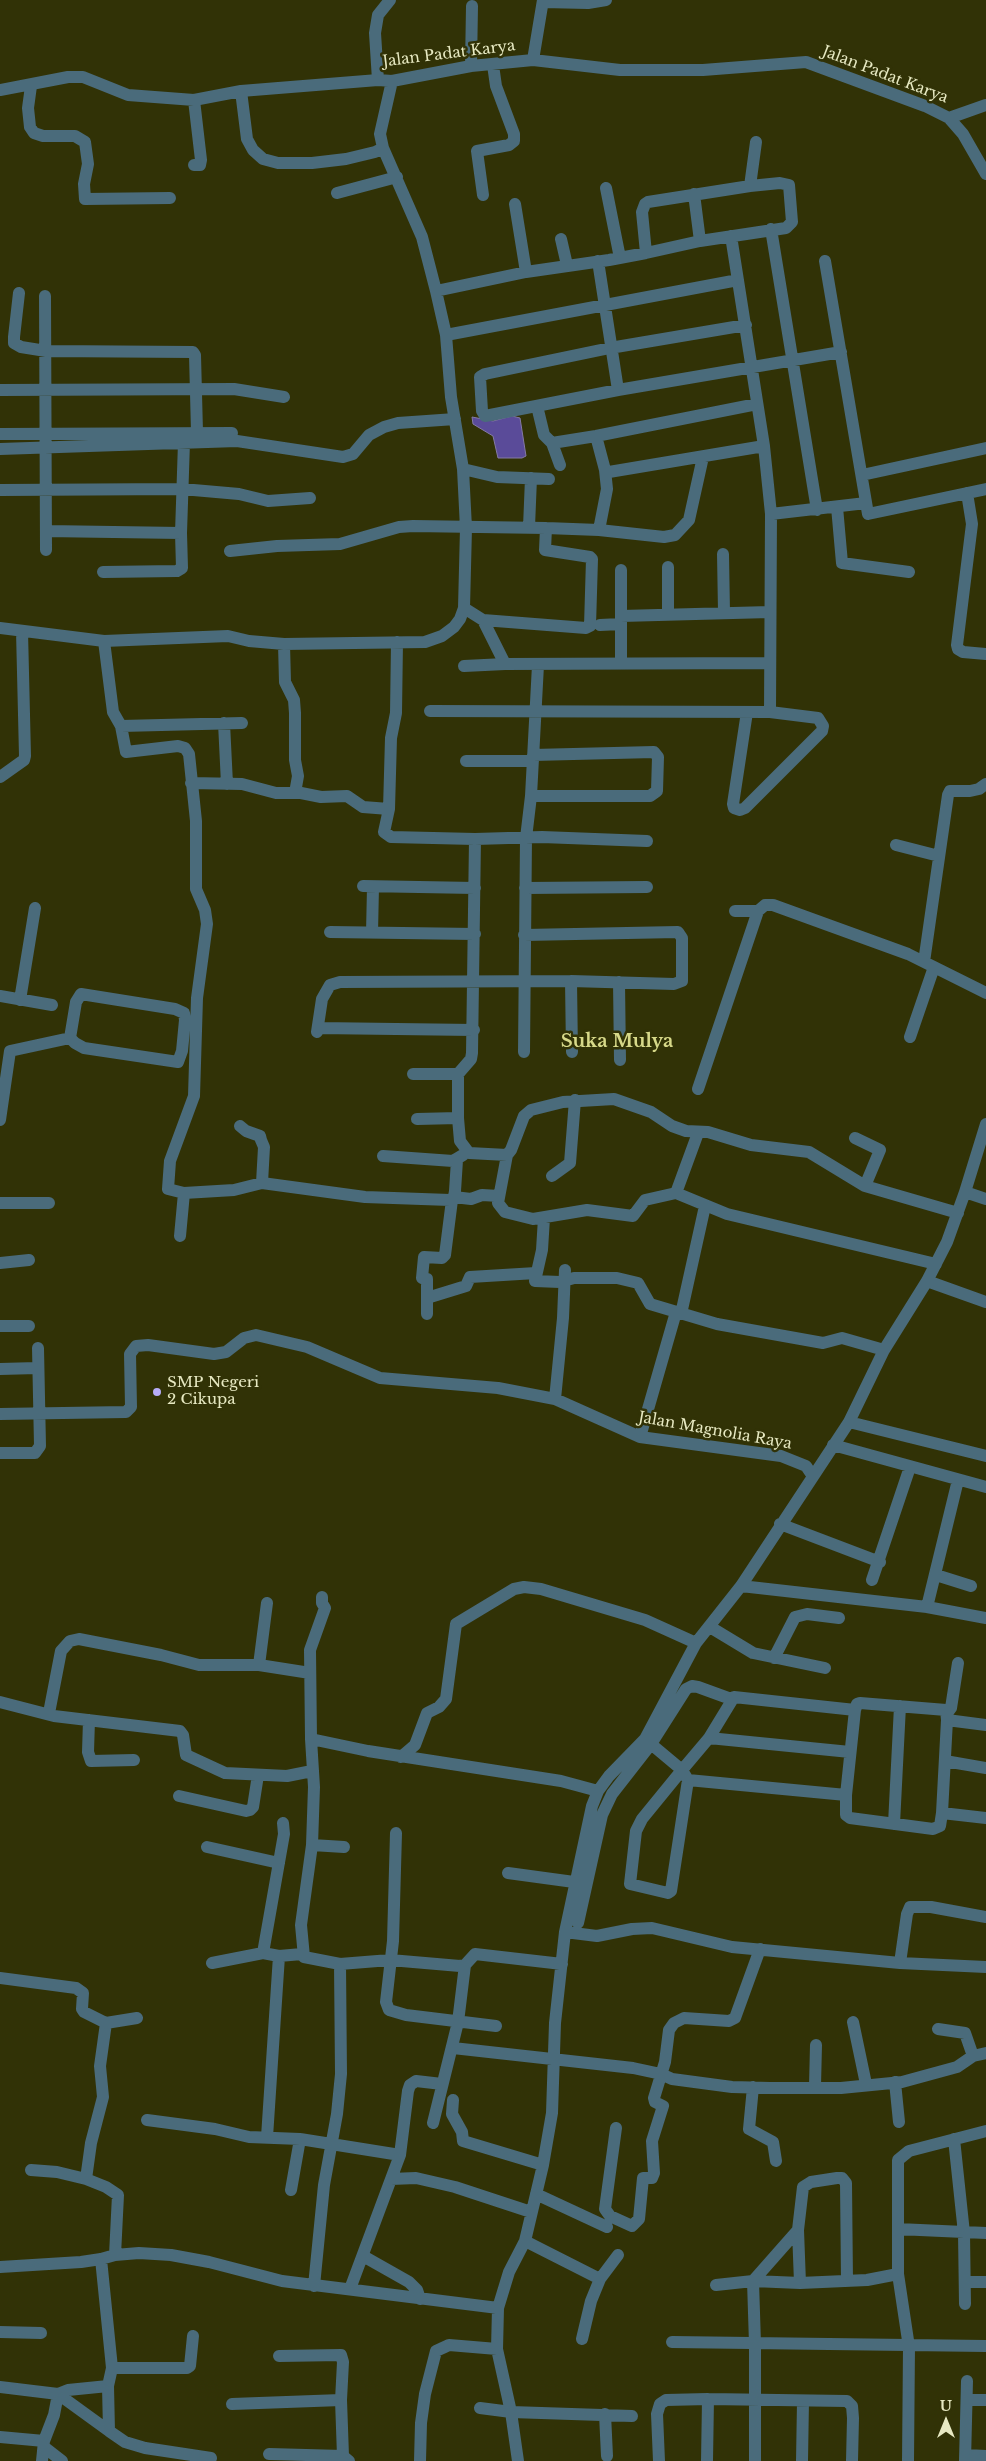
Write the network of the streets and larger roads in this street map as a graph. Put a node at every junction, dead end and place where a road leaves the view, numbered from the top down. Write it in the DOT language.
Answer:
graph roads {
  1 [pos="390,0"];
  2 [pos="606,0"];
  3 [pos="543,1"];
  4 [pos="472,6"];
  5 [pos="533,60"];
  6 [pos="493,65"];
  7 [pos="471,66"];
  8 [pos="378,80"];
  9 [pos="392,81"];
  10 [pos="31,86"];
  11 [pos="0,90"];
  12 [pos="241,91"];
  13 [pos="194,100"];
  14 [pos="986,105"];
  15 [pos="949,118"];
  16 [pos="756,142"];
  17 [pos="383,148"];
  18 [pos="194,164"];
  19 [pos="985,170"];
  20 [pos="397,177"];
  21 [pos="750,186"];
  22 [pos="606,188"];
  23 [pos="336,193"];
  24 [pos="694,194"];
  25 [pos="483,195"];
  26 [pos="170,198"];
  27 [pos="515,204"];
  28 [pos="771,229"];
  29 [pos="731,236"];
  30 [pos="561,239"];
  31 [pos="700,241"];
  32 [pos="646,253"];
  33 [pos="620,258"];
  34 [pos="598,261"];
  35 [pos="825,261"];
  36 [pos="567,265"];
  37 [pos="526,272"];
  38 [pos="738,280"];
  39 [pos="436,291"];
  40 [pos="19,293"];
  41 [pos="45,296"];
  42 [pos="604,306"];
  43 [pos="746,325"];
  44 [pos="446,335"];
  45 [pos="610,348"];
  46 [pos="46,351"];
  47 [pos="841,352"];
  48 [pos="793,360"];
  49 [pos="752,366"];
  50 [pos="196,388"];
  51 [pos="46,389"];
  52 [pos="0,390"];
  53 [pos="618,390"];
  54 [pos="284,397"];
  55 [pos="757,404"];
  56 [pos="537,406"];
  57 [pos="455,419"];
  58 [pos="196,432"];
  59 [pos="46,433"];
  60 [pos="0,434"];
  61 [pos="596,436"];
  62 [pos="184,442"];
  63 [pos="552,443"];
  64 [pos="764,446"];
  65 [pos="45,448"];
  66 [pos="986,448"];
  67 [pos="0,449"];
  68 [pos="353,454"];
  69 [pos="703,457"];
  70 [pos="560,464"];
  71 [pos="463,469"];
  72 [pos="604,470"];
  73 [pos="862,475"];
  74 [pos="531,478"];
  75 [pos="549,479"];
  76 [pos="182,489"];
  77 [pos="986,489"];
  78 [pos="0,490"];
  79 [pos="46,490"];
  80 [pos="967,493"];
  81 [pos="310,498"];
  82 [pos="866,503"];
  83 [pos="837,507"];
  84 [pos="817,510"];
  85 [pos="771,514"];
  86 [pos="529,527"];
  87 [pos="466,528"];
  88 [pos="546,528"];
  89 [pos="600,530"];
  90 [pos="46,532"];
  91 [pos="181,533"];
  92 [pos="46,550"];
  93 [pos="230,551"];
  94 [pos="723,554"];
  95 [pos="668,567"];
  96 [pos="621,570"];
  97 [pos="103,572"];
  98 [pos="910,572"];
  99 [pos="464,608"];
  100 [pos="724,612"];
  101 [pos="770,612"];
  102 [pos="668,614"];
  103 [pos="483,620"];
  104 [pos="621,620"];
  105 [pos="600,625"];
  106 [pos="0,628"];
  107 [pos="22,631"];
  108 [pos="104,641"];
  109 [pos="397,642"];
  110 [pos="284,644"];
  111 [pos="986,654"];
  112 [pos="621,663"];
  113 [pos="770,663"];
  114 [pos="506,664"];
  115 [pos="538,665"];
  116 [pos="464,666"];
  117 [pos="430,710"];
  118 [pos="747,712"];
  119 [pos="770,712"];
  120 [pos="537,713"];
  121 [pos="224,723"];
  122 [pos="242,723"];
  123 [pos="121,726"];
  124 [pos="533,758"];
  125 [pos="466,761"];
  126 [pos="0,777"];
  127 [pos="191,783"];
  128 [pos="227,784"];
  129 [pos="986,784"];
  130 [pos="294,793"];
  131 [pos="532,796"];
  132 [pos="389,809"];
  133 [pos="526,838"];
  134 [pos="475,839"];
  135 [pos="647,840"];
  136 [pos="896,845"];
  137 [pos="939,856"];
  138 [pos="647,887"];
  139 [pos="475,888"];
  140 [pos="525,888"];
  141 [pos="35,908"];
  142 [pos="735,911"];
  143 [pos="758,911"];
  144 [pos="330,932"];
  145 [pos="372,933"];
  146 [pos="475,934"];
  147 [pos="524,935"];
  148 [pos="929,964"];
  149 [pos="523,981"];
  150 [pos="571,981"];
  151 [pos="474,982"];
  152 [pos="619,982"];
  153 [pos="986,993"];
  154 [pos="0,996"];
  155 [pos="20,1000"];
  156 [pos="52,1005"];
  157 [pos="474,1030"];
  158 [pos="910,1037"];
  159 [pos="70,1038"];
  160 [pos="5,1049"];
  161 [pos="524,1052"];
  162 [pos="572,1052"];
  163 [pos="620,1060"];
  164 [pos="413,1074"];
  165 [pos="458,1074"];
  166 [pos="698,1089"];
  167 [pos="3,1092"];
  168 [pos="574,1100"];
  169 [pos="458,1118"];
  170 [pos="417,1119"];
  171 [pos="0,1120"];
  172 [pos="986,1124"];
  173 [pos="240,1126"];
  174 [pos="698,1133"];
  175 [pos="855,1138"];
  176 [pos="507,1155"];
  177 [pos="383,1156"];
  178 [pos="462,1156"];
  179 [pos="552,1176"];
  180 [pos="262,1183"];
  181 [pos="865,1186"];
  182 [pos="965,1192"];
  183 [pos="184,1193"];
  184 [pos="676,1193"];
  185 [pos="499,1196"];
  186 [pos="453,1198"];
  187 [pos="986,1199"];
  188 [pos="0,1203"];
  189 [pos="48,1203"];
  190 [pos="705,1206"];
  191 [pos="958,1213"];
  192 [pos="544,1218"];
  193 [pos="180,1236"];
  194 [pos="29,1260"];
  195 [pos="0,1263"];
  196 [pos="936,1264"];
  197 [pos="536,1273"];
  198 [pos="564,1275"];
  199 [pos="927,1281"];
  200 [pos="427,1298"];
  201 [pos="986,1302"];
  202 [pos="679,1313"];
  203 [pos="427,1314"];
  204 [pos="0,1326"];
  205 [pos="29,1326"];
  206 [pos="38,1348"];
  207 [pos="884,1350"];
  208 [pos="37,1368"];
  209 [pos="0,1369"];
  210 [pos="555,1399"];
  211 [pos="0,1414"];
  212 [pos="38,1414"];
  213 [pos="849,1422"];
  214 [pos="640,1437"];
  215 [pos="832,1445"];
  216 [pos="0,1454"];
  217 [pos="986,1456"];
  218 [pos="910,1467"];
  219 [pos="812,1475"];
  220 [pos="958,1480"];
  221 [pos="986,1487"];
  222 [pos="780,1524"];
  223 [pos="880,1562"];
  224 [pos="936,1575"];
  225 [pos="872,1580"];
  226 [pos="741,1586"];
  227 [pos="971,1586"];
  228 [pos="322,1597"];
  229 [pos="267,1604"];
  230 [pos="927,1607"];
  231 [pos="839,1618"];
  232 [pos="986,1618"];
  233 [pos="710,1627"];
  234 [pos="696,1643"];
  235 [pos="774,1658"];
  236 [pos="958,1663"];
  237 [pos="259,1665"];
  238 [pos="825,1668"];
  239 [pos="310,1673"];
  240 [pos="731,1699"];
  241 [pos="0,1702"];
  242 [pos="900,1706"];
  243 [pos="855,1710"];
  244 [pos="49,1713"];
  245 [pos="948,1716"];
  246 [pos="90,1720"];
  247 [pos="986,1725"];
  248 [pos="709,1738"];
  249 [pos="311,1739"];
  250 [pos="648,1741"];
  251 [pos="850,1752"];
  252 [pos="401,1757"];
  253 [pos="134,1760"];
  254 [pos="945,1762"];
  255 [pos="986,1768"];
  256 [pos="312,1771"];
  257 [pos="258,1775"];
  258 [pos="685,1775"];
  259 [pos="598,1791"];
  260 [pos="846,1795"];
  261 [pos="179,1796"];
  262 [pos="942,1813"];
  263 [pos="986,1818"];
  264 [pos="283,1823"];
  265 [pos="894,1824"];
  266 [pos="396,1833"];
  267 [pos="312,1845"];
  268 [pos="207,1847"];
  269 [pos="344,1847"];
  270 [pos="279,1863"];
  271 [pos="508,1873"];
  272 [pos="574,1882"];
  273 [pos="986,1917"];
  274 [pos="578,1923"];
  275 [pos="565,1932"];
  276 [pos="760,1949"];
  277 [pos="263,1953"];
  278 [pos="302,1954"];
  279 [pos="279,1956"];
  280 [pos="390,1960"];
  281 [pos="212,1963"];
  282 [pos="900,1963"];
  283 [pos="340,1964"];
  284 [pos="562,1964"];
  285 [pos="465,1965"];
  286 [pos="986,1967"];
  287 [pos="0,1978"];
  288 [pos="137,2018"];
  289 [pos="458,2022"];
  290 [pos="853,2022"];
  291 [pos="106,2023"];
  292 [pos="496,2026"];
  293 [pos="938,2029"];
  294 [pos="816,2045"];
  295 [pos="453,2048"];
  296 [pos="986,2053"];
  297 [pos="973,2056"];
  298 [pos="555,2061"];
  299 [pos="661,2074"];
  300 [pos="895,2082"];
  301 [pos="442,2084"];
  302 [pos="866,2084"];
  303 [pos="816,2086"];
  304 [pos="752,2088"];
  305 [pos="453,2100"];
  306 [pos="147,2120"];
  307 [pos="899,2122"];
  308 [pos="433,2123"];
  309 [pos="616,2128"];
  310 [pos="986,2131"];
  311 [pos="267,2138"];
  312 [pos="300,2139"];
  313 [pos="954,2139"];
  314 [pos="331,2144"];
  315 [pos="400,2154"];
  316 [pos="776,2161"];
  317 [pos="543,2165"];
  318 [pos="31,2170"];
  319 [pos="86,2179"];
  320 [pos="391,2180"];
  321 [pos="290,2190"];
  322 [pos="536,2194"];
  323 [pos="532,2212"];
  324 [pos="607,2227"];
  325 [pos="898,2229"];
  326 [pos="798,2230"];
  327 [pos="964,2233"];
  328 [pos="986,2233"];
  329 [pos="525,2241"];
  330 [pos="116,2254"];
  331 [pos="618,2254"];
  332 [pos="363,2256"];
  333 [pos="101,2259"];
  334 [pos="0,2267"];
  335 [pos="898,2274"];
  336 [pos="600,2279"];
  337 [pos="752,2281"];
  338 [pos="847,2281"];
  339 [pos="965,2282"];
  340 [pos="986,2282"];
  341 [pos="800,2284"];
  342 [pos="716,2285"];
  343 [pos="314,2286"];
  344 [pos="350,2289"];
  345 [pos="420,2299"];
  346 [pos="965,2304"];
  347 [pos="498,2308"];
  348 [pos="0,2332"];
  349 [pos="41,2333"];
  350 [pos="193,2336"];
  351 [pos="582,2338"];
  352 [pos="672,2342"];
  353 [pos="755,2344"];
  354 [pos="909,2346"];
  355 [pos="986,2346"];
  356 [pos="497,2349"];
  357 [pos="279,2356"];
  358 [pos="112,2368"];
  359 [pos="967,2381"];
  360 [pos="108,2386"];
  361 [pos="0,2387"];
  362 [pos="58,2394"];
  363 [pos="708,2399"];
  364 [pos="341,2400"];
  365 [pos="755,2400"];
  366 [pos="967,2400"];
  367 [pos="986,2400"];
  368 [pos="803,2401"];
  369 [pos="232,2404"];
  370 [pos="480,2408"];
  371 [pos="511,2412"];
  372 [pos="605,2414"];
  373 [pos="632,2416"];
  374 [pos="109,2431"];
  375 [pos="0,2437"];
  376 [pos="44,2444"];
  377 [pos="269,2454"];
  378 [pos="158,2456"];
  379 [pos="607,2456"];
  380 [pos="986,2456"];
  381 [pos="211,2458"];
  382 [pos="346,2458"];
  383 [pos="965,2458"];
  384 [pos="42,2461"];
  385 [pos="62,2461"];
  386 [pos="420,2461"];
  387 [pos="518,2461"];
  388 [pos="659,2461"];
  389 [pos="707,2461"];
  390 [pos="754,2461"];
  391 [pos="802,2461"];
  392 [pos="852,2461"];
  393 [pos="908,2461"];
  1 -- 8 [label="street"];
  2 -- 3 [label="street"];
  3 -- 5 [label="street"];
  4 -- 7 [label="street"];
  5 -- 6 [label="street, Jalan Padat Karya"];
  5 -- 15 [label="street, Jalan Padat Karya"];
  6 -- 7 [label="street, Jalan Padat Karya"];
  6 -- 25 [label="street"];
  7 -- 9 [label="street, Jalan Padat Karya"];
  8 -- 9 [label="street, Jalan Padat Karya"];
  8 -- 12 [label="street, Jalan Padat Karya"];
  9 -- 17 [label="street"];
  10 -- 11 [label="street, Jalan Padat Karya"];
  10 -- 13 [label="street, Jalan Padat Karya"];
  10 -- 26 [label="street"];
  12 -- 13 [label="street, Jalan Padat Karya"];
  12 -- 17 [label="street"];
  13 -- 18 [label="street"];
  14 -- 15 [label="street"];
  15 -- 19 [label="street, Jalan Padat Karya"];
  16 -- 21 [label="street"];
  17 -- 20 [label="street"];
  20 -- 23 [label="street"];
  20 -- 39 [label="street"];
  21 -- 24 [label="street"];
  21 -- 28 [label="street"];
  22 -- 33 [label="street"];
  24 -- 31 [label="street"];
  24 -- 32 [label="street"];
  27 -- 37 [label="street"];
  28 -- 29 [label="street"];
  28 -- 48 [label="street"];
  29 -- 31 [label="street"];
  29 -- 38 [label="street"];
  30 -- 36 [label="street"];
  31 -- 32 [label="street"];
  32 -- 33 [label="street"];
  33 -- 34 [label="street"];
  34 -- 36 [label="street"];
  34 -- 42 [label="street"];
  35 -- 47 [label="street"];
  36 -- 37 [label="street"];
  37 -- 39 [label="street"];
  38 -- 42 [label="street"];
  38 -- 43 [label="street"];
  39 -- 44 [label="street"];
  40 -- 46 [label="street"];
  41 -- 46 [label="street"];
  42 -- 44 [label="street"];
  42 -- 45 [label="street"];
  43 -- 45 [label="street"];
  43 -- 49 [label="street"];
  44 -- 57 [label="street"];
  45 -- 53 [label="street"];
  45 -- 56 [label="street"];
  46 -- 50 [label="street"];
  46 -- 51 [label="street"];
  47 -- 48 [label="street"];
  47 -- 73 [label="street"];
  48 -- 49 [label="street"];
  48 -- 84 [label="street"];
  49 -- 53 [label="street"];
  49 -- 55 [label="street"];
  50 -- 51 [label="street"];
  50 -- 54 [label="street"];
  50 -- 58 [label="street"];
  51 -- 52 [label="street"];
  51 -- 59 [label="street"];
  53 -- 56 [label="street"];
  55 -- 61 [label="street"];
  55 -- 64 [label="street"];
  56 -- 63 [label="street"];
  57 -- 68 [label="street"];
  57 -- 71 [label="street"];
  58 -- 59 [label="street"];
  58 -- 68 [label="street"];
  59 -- 60 [label="street"];
  59 -- 65 [label="street"];
  61 -- 63 [label="street"];
  61 -- 72 [label="street"];
  62 -- 65 [label="street"];
  62 -- 68 [label="street"];
  62 -- 76 [label="street"];
  63 -- 70 [label="street"];
  64 -- 69 [label="street"];
  64 -- 85 [label="street"];
  65 -- 67 [label="street"];
  65 -- 79 [label="street"];
  66 -- 73 [label="street"];
  69 -- 72 [label="street"];
  69 -- 89 [label="street"];
  71 -- 74 [label="street"];
  71 -- 87 [label="street"];
  72 -- 89 [label="street"];
  73 -- 82 [label="street"];
  74 -- 75 [label="street"];
  74 -- 86 [label="street"];
  76 -- 79 [label="street"];
  76 -- 81 [label="street"];
  76 -- 91 [label="street"];
  77 -- 80 [label="street"];
  78 -- 79 [label="street"];
  79 -- 90 [label="street"];
  80 -- 82 [label="street"];
  80 -- 111 [label="street"];
  82 -- 83 [label="street"];
  83 -- 84 [label="street"];
  83 -- 98 [label="street"];
  84 -- 85 [label="street"];
  85 -- 101 [label="street"];
  86 -- 87 [label="street"];
  86 -- 88 [label="street"];
  87 -- 93 [label="street"];
  87 -- 99 [label="street"];
  88 -- 89 [label="street"];
  88 -- 103 [label="street"];
  90 -- 91 [label="street"];
  90 -- 92 [label="street"];
  91 -- 97 [label="street"];
  94 -- 100 [label="street"];
  95 -- 102 [label="street"];
  96 -- 104 [label="street"];
  99 -- 103 [label="street"];
  99 -- 109 [label="street"];
  100 -- 101 [label="street"];
  100 -- 102 [label="street"];
  101 -- 113 [label="street"];
  102 -- 104 [label="street"];
  103 -- 114 [label="street"];
  104 -- 105 [label="street"];
  104 -- 112 [label="street"];
  106 -- 107 [label="street"];
  107 -- 108 [label="street"];
  107 -- 126 [label="street"];
  108 -- 110 [label="street"];
  108 -- 123 [label="street"];
  109 -- 110 [label="street"];
  109 -- 132 [label="street"];
  110 -- 130 [label="street"];
  112 -- 113 [label="street"];
  112 -- 115 [label="street"];
  113 -- 119 [label="street"];
  114 -- 115 [label="street"];
  114 -- 116 [label="street"];
  115 -- 120 [label="street"];
  117 -- 120 [label="street"];
  118 -- 119 [label="street"];
  118 -- 119 [label="street"];
  118 -- 120 [label="street"];
  120 -- 124 [label="street"];
  121 -- 122 [label="street"];
  121 -- 123 [label="street"];
  121 -- 128 [label="street"];
  123 -- 127 [label="street"];
  124 -- 125 [label="street"];
  124 -- 131 [label="street"];
  124 -- 131 [label="street"];
  127 -- 128 [label="street"];
  127 -- 183 [label="street"];
  128 -- 130 [label="street"];
  129 -- 137 [label="street"];
  130 -- 132 [label="street"];
  131 -- 133 [label="street"];
  132 -- 134 [label="street"];
  133 -- 134 [label="street"];
  133 -- 135 [label="street"];
  133 -- 140 [label="street"];
  134 -- 139 [label="street"];
  136 -- 137 [label="street"];
  137 -- 148 [label="street"];
  138 -- 140 [label="street"];
  139 -- 145 [label="street"];
  139 -- 146 [label="street"];
  140 -- 147 [label="street"];
  141 -- 155 [label="street"];
  142 -- 143 [label="street"];
  143 -- 148 [label="street"];
  143 -- 166 [label="street"];
  144 -- 145 [label="street"];
  145 -- 146 [label="street"];
  146 -- 151 [label="street"];
  147 -- 149 [label="street"];
  147 -- 152 [label="street"];
  148 -- 153 [label="street"];
  148 -- 158 [label="street"];
  149 -- 150 [label="street"];
  149 -- 151 [label="street"];
  149 -- 161 [label="street"];
  150 -- 152 [label="street"];
  150 -- 162 [label="street"];
  151 -- 157 [label="street"];
  151 -- 157 [label="street"];
  152 -- 163 [label="street"];
  154 -- 155 [label="street"];
  155 -- 156 [label="street"];
  157 -- 165 [label="street"];
  159 -- 159 [label="street"];
  159 -- 160 [label="street"];
  160 -- 167 [label="street"];
  164 -- 165 [label="street"];
  165 -- 169 [label="street"];
  167 -- 171 [label="street"];
  168 -- 174 [label="street"];
  168 -- 176 [label="street"];
  168 -- 179 [label="street"];
  169 -- 170 [label="street"];
  169 -- 178 [label="street"];
  172 -- 182 [label="street"];
  173 -- 180 [label="street"];
  174 -- 181 [label="street"];
  174 -- 184 [label="street"];
  175 -- 181 [label="street"];
  176 -- 178 [label="street"];
  176 -- 185 [label="street"];
  177 -- 178 [label="street"];
  178 -- 186 [label="street"];
  180 -- 183 [label="street"];
  180 -- 186 [label="street"];
  181 -- 191 [label="street"];
  182 -- 187 [label="street"];
  182 -- 191 [label="street"];
  183 -- 193 [label="street"];
  184 -- 190 [label="street"];
  184 -- 192 [label="street"];
  185 -- 186 [label="street"];
  185 -- 192 [label="street"];
  186 -- 200 [label="street"];
  188 -- 189 [label="street"];
  190 -- 196 [label="street"];
  190 -- 202 [label="street"];
  191 -- 196 [label="street"];
  192 -- 197 [label="street"];
  194 -- 195 [label="street"];
  196 -- 199 [label="street"];
  197 -- 198 [label="street"];
  197 -- 200 [label="street"];
  198 -- 202 [label="street"];
  198 -- 210 [label="street"];
  199 -- 201 [label="street"];
  199 -- 207 [label="street"];
  200 -- 203 [label="street"];
  202 -- 207 [label="street"];
  202 -- 214 [label="street"];
  204 -- 205 [label="street"];
  206 -- 208 [label="street"];
  207 -- 213 [label="street"];
  208 -- 209 [label="street"];
  208 -- 212 [label="street"];
  210 -- 212 [label="street, Jalan Magnolia Raya"];
  210 -- 214 [label="street, Jalan Magnolia Raya"];
  211 -- 212 [label="street, Jalan Magnolia Raya"];
  212 -- 216 [label="street"];
  213 -- 215 [label="street"];
  213 -- 217 [label="street"];
  214 -- 219 [label="street, Jalan Magnolia Raya"];
  215 -- 218 [label="street"];
  215 -- 219 [label="street"];
  218 -- 220 [label="street"];
  218 -- 223 [label="street"];
  219 -- 222 [label="street"];
  220 -- 221 [label="street"];
  220 -- 224 [label="street"];
  222 -- 223 [label="street"];
  222 -- 226 [label="street"];
  223 -- 225 [label="street"];
  224 -- 227 [label="street"];
  224 -- 230 [label="street"];
  226 -- 230 [label="street"];
  226 -- 233 [label="street"];
  228 -- 239 [label="street"];
  229 -- 237 [label="street"];
  230 -- 232 [label="street"];
  231 -- 235 [label="street"];
  233 -- 234 [label="street"];
  233 -- 235 [label="street"];
  234 -- 250 [label="street"];
  234 -- 252 [label="street"];
  235 -- 238 [label="street"];
  236 -- 245 [label="street"];
  237 -- 239 [label="street"];
  237 -- 244 [label="street"];
  239 -- 249 [label="street"];
  240 -- 243 [label="street"];
  240 -- 248 [label="street"];
  240 -- 250 [label="street"];
  241 -- 244 [label="street"];
  242 -- 243 [label="street"];
  242 -- 245 [label="street"];
  242 -- 265 [label="street"];
  243 -- 251 [label="street"];
  244 -- 246 [label="street"];
  245 -- 247 [label="street"];
  245 -- 254 [label="street"];
  246 -- 253 [label="street"];
  246 -- 257 [label="street"];
  248 -- 251 [label="street"];
  248 -- 258 [label="street"];
  249 -- 252 [label="street"];
  249 -- 256 [label="street"];
  250 -- 258 [label="street"];
  250 -- 259 [label="street"];
  250 -- 274 [label="street"];
  251 -- 260 [label="street"];
  252 -- 259 [label="street"];
  254 -- 255 [label="street"];
  254 -- 262 [label="street"];
  256 -- 257 [label="street"];
  256 -- 267 [label="street"];
  257 -- 261 [label="street"];
  258 -- 258 [label="street"];
  258 -- 260 [label="street"];
  259 -- 272 [label="street"];
  260 -- 265 [label="street"];
  262 -- 263 [label="street"];
  262 -- 265 [label="street"];
  264 -- 270 [label="street"];
  266 -- 280 [label="street"];
  267 -- 269 [label="street"];
  267 -- 278 [label="street"];
  268 -- 270 [label="street"];
  270 -- 277 [label="street"];
  271 -- 272 [label="street"];
  272 -- 275 [label="street"];
  273 -- 282 [label="street"];
  275 -- 276 [label="street"];
  275 -- 284 [label="street"];
  276 -- 282 [label="street"];
  276 -- 299 [label="street"];
  277 -- 279 [label="street"];
  277 -- 281 [label="street"];
  278 -- 279 [label="street"];
  278 -- 283 [label="street"];
  279 -- 311 [label="street"];
  280 -- 283 [label="street"];
  280 -- 285 [label="street"];
  280 -- 289 [label="street"];
  282 -- 286 [label="street"];
  283 -- 314 [label="street"];
  284 -- 285 [label="street"];
  284 -- 298 [label="street"];
  285 -- 289 [label="street"];
  287 -- 291 [label="street"];
  288 -- 291 [label="street"];
  289 -- 292 [label="street"];
  289 -- 295 [label="street"];
  290 -- 302 [label="street"];
  291 -- 319 [label="street"];
  293 -- 297 [label="street"];
  294 -- 303 [label="street"];
  295 -- 298 [label="street"];
  295 -- 301 [label="street"];
  296 -- 297 [label="street"];
  297 -- 300 [label="street"];
  298 -- 299 [label="street"];
  298 -- 317 [label="street"];
  299 -- 304 [label="street"];
  299 -- 309 [label="street"];
  300 -- 302 [label="street"];
  300 -- 307 [label="street"];
  301 -- 308 [label="street"];
  301 -- 315 [label="street"];
  302 -- 303 [label="street"];
  303 -- 304 [label="street"];
  304 -- 316 [label="street"];
  305 -- 317 [label="street"];
  306 -- 311 [label="street"];
  310 -- 313 [label="street"];
  311 -- 312 [label="street"];
  312 -- 314 [label="street"];
  312 -- 321 [label="street"];
  313 -- 325 [label="street"];
  313 -- 327 [label="street"];
  314 -- 315 [label="street"];
  314 -- 343 [label="street"];
  315 -- 320 [label="street"];
  317 -- 322 [label="street"];
  318 -- 319 [label="street"];
  319 -- 330 [label="street"];
  320 -- 323 [label="street"];
  320 -- 332 [label="street"];
  322 -- 323 [label="street"];
  322 -- 324 [label="street"];
  323 -- 329 [label="street"];
  325 -- 327 [label="street"];
  325 -- 335 [label="street"];
  326 -- 337 [label="street"];
  326 -- 338 [label="street"];
  326 -- 341 [label="street"];
  327 -- 328 [label="street"];
  327 -- 339 [label="street"];
  329 -- 336 [label="street"];
  329 -- 347 [label="street"];
  330 -- 333 [label="street"];
  330 -- 343 [label="street"];
  331 -- 336 [label="street"];
  332 -- 344 [label="street"];
  332 -- 345 [label="street"];
  333 -- 334 [label="street"];
  333 -- 358 [label="street"];
  335 -- 338 [label="street"];
  335 -- 354 [label="street"];
  336 -- 351 [label="street"];
  337 -- 341 [label="street"];
  337 -- 342 [label="street"];
  337 -- 353 [label="street"];
  338 -- 341 [label="street"];
  339 -- 340 [label="street"];
  339 -- 346 [label="street"];
  343 -- 344 [label="street"];
  344 -- 345 [label="street"];
  345 -- 347 [label="street"];
  347 -- 356 [label="street"];
  348 -- 349 [label="street"];
  350 -- 358 [label="street"];
  352 -- 353 [label="street"];
  353 -- 354 [label="street"];
  353 -- 365 [label="street"];
  354 -- 355 [label="street"];
  354 -- 393 [label="street"];
  356 -- 371 [label="street"];
  356 -- 386 [label="street"];
  357 -- 364 [label="street"];
  358 -- 360 [label="street"];
  359 -- 366 [label="street"];
  360 -- 362 [label="street"];
  360 -- 374 [label="street"];
  361 -- 362 [label="street"];
  362 -- 374 [label="street"];
  362 -- 376 [label="street"];
  363 -- 365 [label="street"];
  363 -- 388 [label="street"];
  363 -- 389 [label="street"];
  364 -- 369 [label="street"];
  364 -- 382 [label="street"];
  365 -- 368 [label="street"];
  365 -- 390 [label="street"];
  366 -- 367 [label="street"];
  366 -- 383 [label="street"];
  368 -- 391 [label="street"];
  368 -- 392 [label="street"];
  370 -- 371 [label="street"];
  371 -- 372 [label="street"];
  371 -- 387 [label="street"];
  372 -- 373 [label="street"];
  372 -- 379 [label="street"];
  374 -- 378 [label="street"];
  375 -- 376 [label="street"];
  376 -- 384 [label="street"];
  376 -- 385 [label="street"];
  377 -- 382 [label="street"];
  378 -- 381 [label="street"];
  380 -- 383 [label="street"];
}
